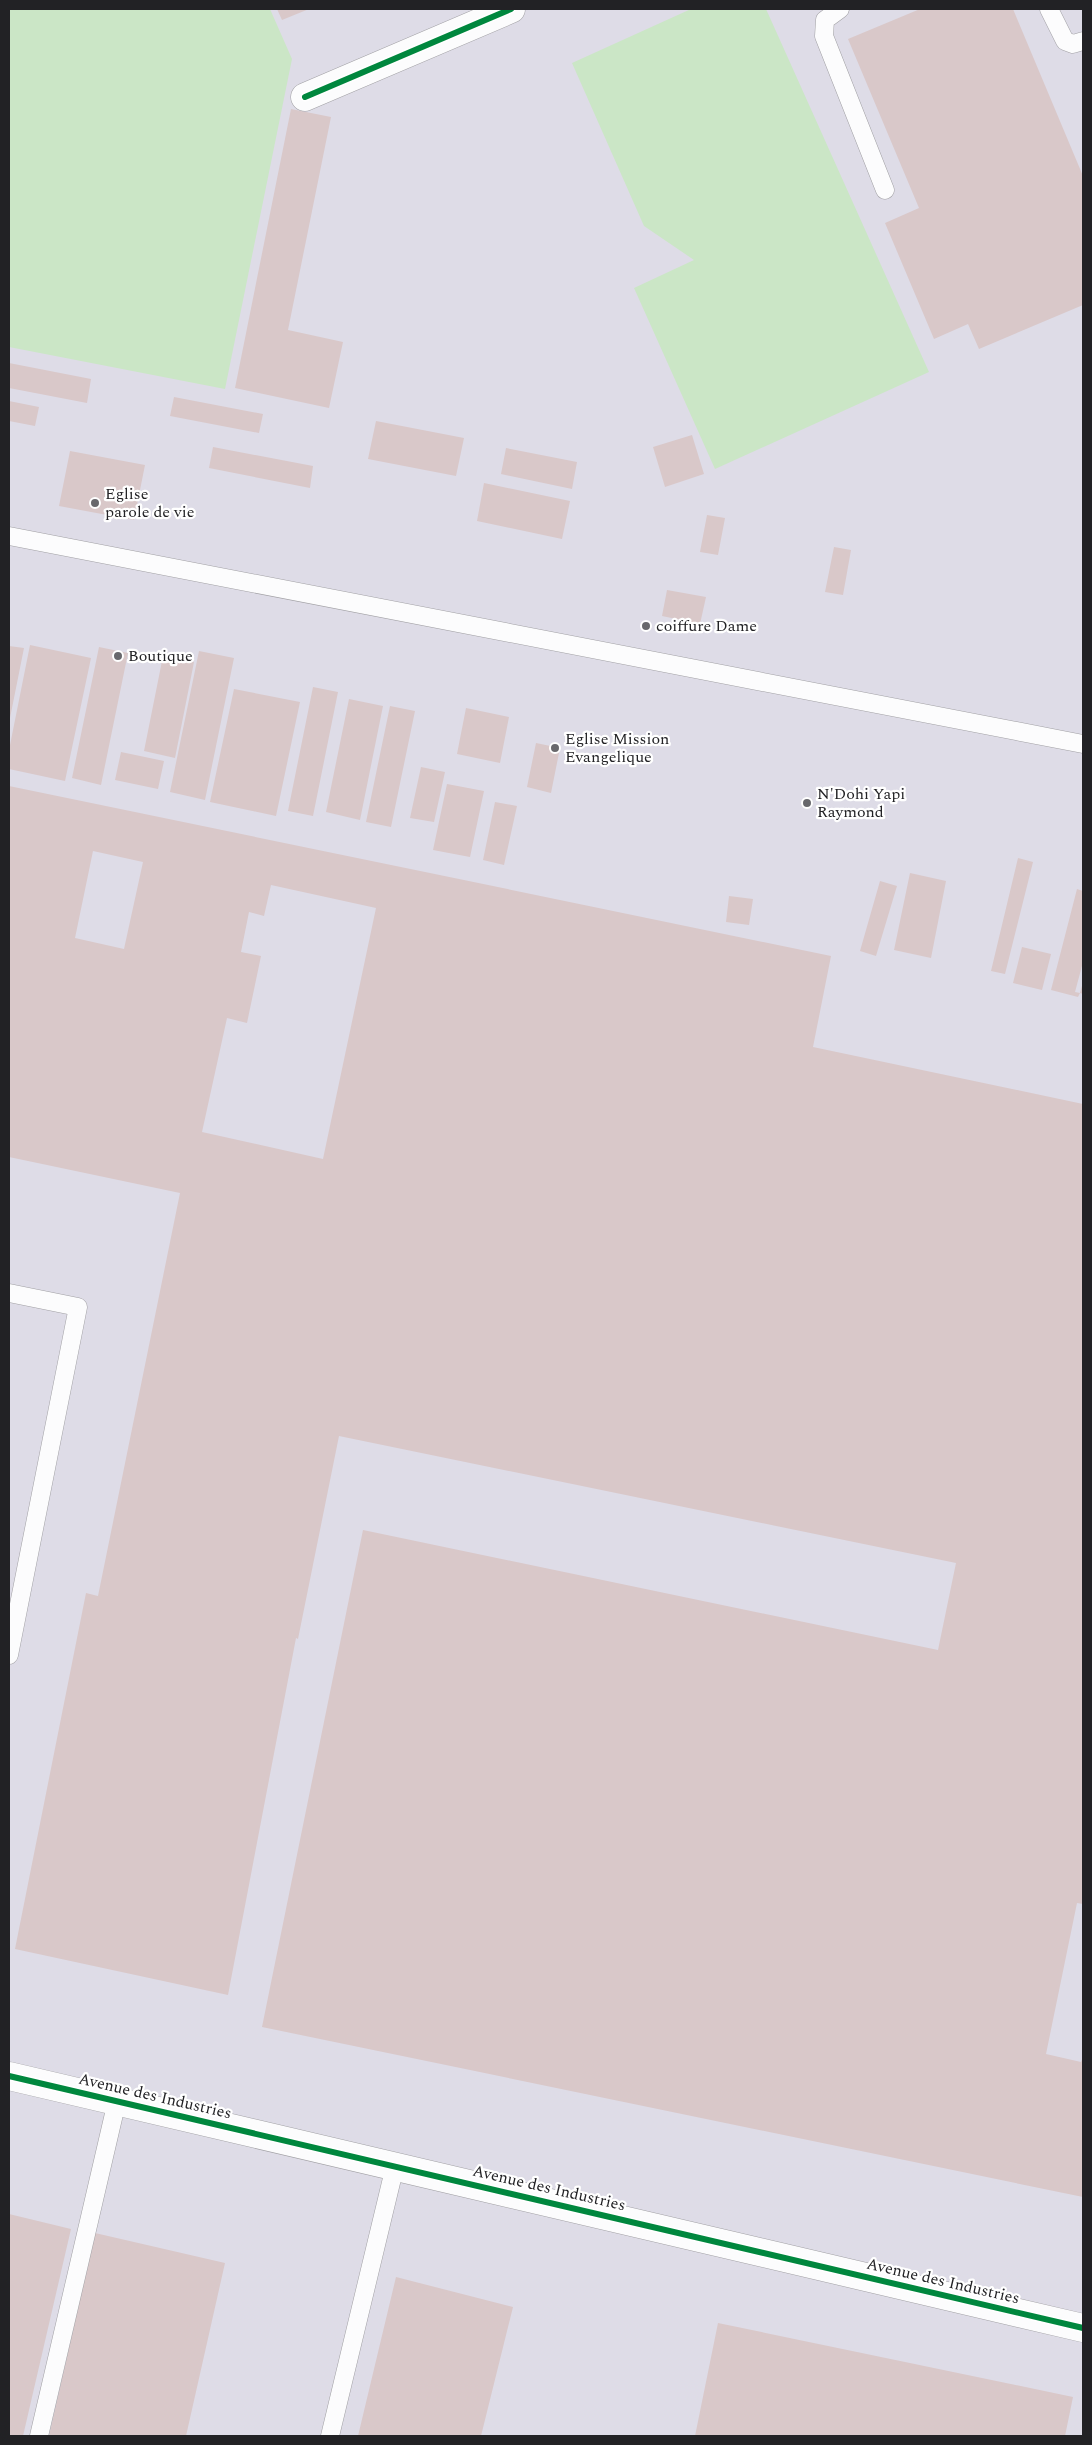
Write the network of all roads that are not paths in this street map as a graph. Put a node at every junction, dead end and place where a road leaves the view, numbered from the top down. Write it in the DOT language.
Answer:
graph roads {
  1 [pos="510,9"];
  2 [pos="840,9"];
  3 [pos="1049,9"];
  4 [pos="1083,41"];
  5 [pos="304,97"];
  6 [pos="886,190"];
  7 [pos="9,536"];
  8 [pos="1083,744"];
  9 [pos="9,1293"];
  10 [pos="9,1655"];
  11 [pos="9,2076"];
  12 [pos="116,2101"];
  13 [pos="395,2166"];
  14 [pos="1083,2328"];
  15 [pos="39,2436"];
  16 [pos="330,2436"];
  1 -- 5 [label="street"];
  2 -- 6 [label="lane"];
  3 -- 4 [label="lane"];
  7 -- 8 [label="lane"];
  9 -- 10 [label="lane"];
  11 -- 12 [label="street, Avenue des Industries"];
  12 -- 13 [label="street, Avenue des Industries"];
  12 -- 15 [label="lane"];
  13 -- 14 [label="street, Avenue des Industries"];
  13 -- 16 [label="lane"];
}
